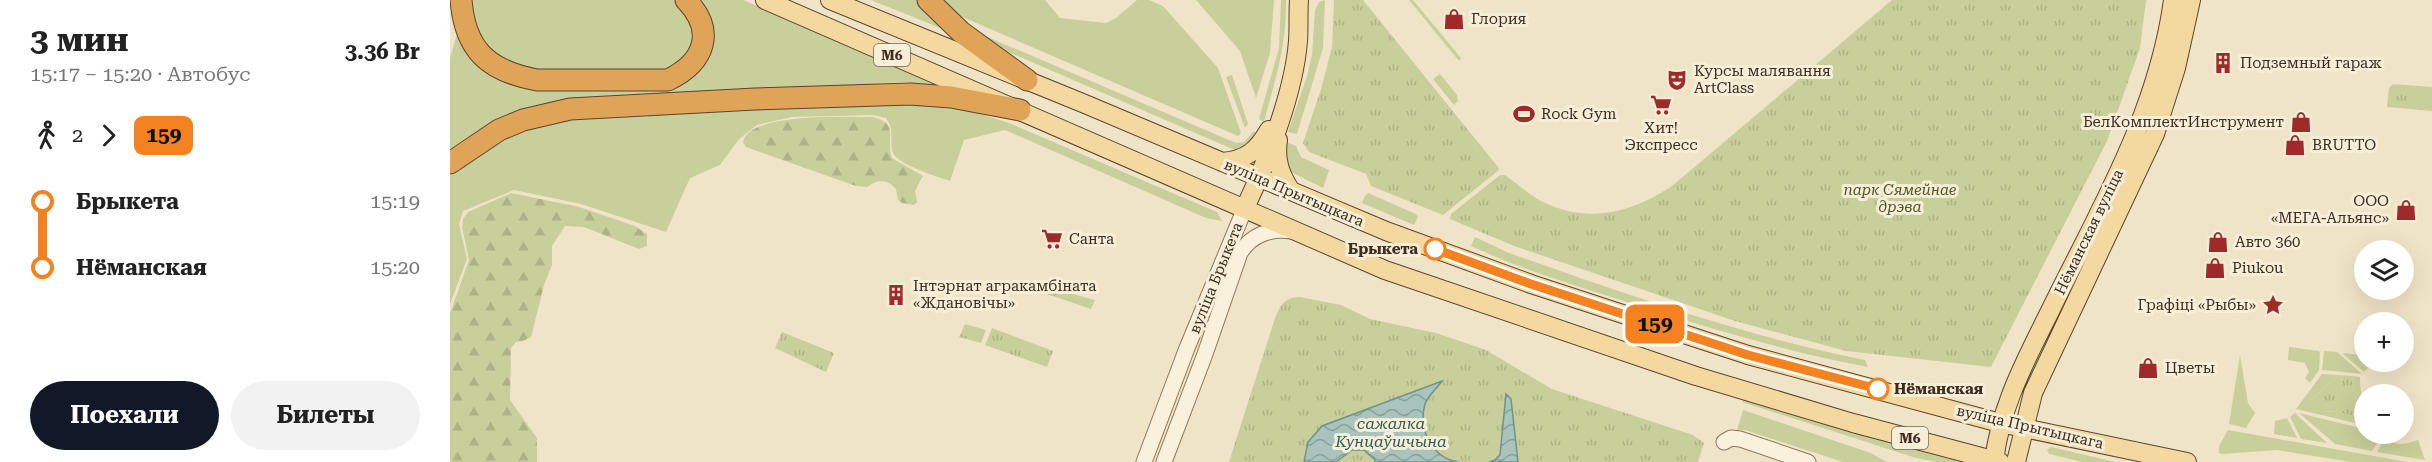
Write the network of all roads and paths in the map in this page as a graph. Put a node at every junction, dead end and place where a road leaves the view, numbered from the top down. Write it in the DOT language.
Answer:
graph roads {
  1 [pos="461,0"];
  2 [pos="686,0"];
  3 [pos="765,0"];
  4 [pos="830,0"];
  5 [pos="928,0"];
  6 [pos="1299,0"];
  7 [pos="2173,0"];
  8 [pos="2191,0"];
  9 [pos="1027,80"];
  10 [pos="1284,105"];
  11 [pos="1020,110"];
  12 [pos="1222,162"];
  13 [pos="450,163"];
  14 [pos="1258,178"];
  15 [pos="1291,191"];
  16 [pos="1245,208"];
  17 [pos="1299,233"];
  18 [pos="1188,348"];
  19 [pos="1205,354"];
  20 [pos="2000,423"];
  21 [pos="2023,427"];
  22 [pos="1724,442"];
  23 [pos="1144,462"];
  24 [pos="1164,462"];
  25 [pos="1808,462"];
  26 [pos="1996,462"];
  27 [pos="2016,462"];
  28 [pos="2187,462"];
  1 -- 2 [label="highway"];
  3 -- 11 [label="main road, М6"];
  4 -- 9 [label="main road, вуліца Прытыцкага / М6"];
  5 -- 9 [label="highway"];
  6 -- 10 [label="main road"];
  7 -- 20 [label="main road, Нёманская вуліца"];
  8 -- 21 [label="main road, Нёманская вуліца"];
  9 -- 12 [label="main road, вуліца Прытыцкага / М6"];
  10 -- 12 [label="main road"];
  10 -- 14 [label="main road"];
  10 -- 15 [label="main road"];
  11 -- 13 [label="highway"];
  11 -- 16 [label="main road, М6"];
  12 -- 14 [label="main road, вуліца Прытыцкага / М6"];
  14 -- 15 [label="main road, вуліца Прытыцкага / М6"];
  14 -- 16 [label="main road"];
  15 -- 20 [label="main road, вуліца Прытыцкага / М6"];
  16 -- 17 [label="main road, М6"];
  16 -- 18 [label="street, вуліца Брыкета"];
  17 -- 19 [label="street, вуліца Брыкета"];
  17 -- 26 [label="main road, М6"];
  18 -- 19 [label="street, вуліца Брыкета"];
  18 -- 23 [label="street, вуліца Брыкета"];
  19 -- 24 [label="street, вуліца Брыкета"];
  20 -- 21 [label="main road, вуліца Прытыцкага / М6"];
  20 -- 26 [label="main road, Нёманская вуліца"];
  21 -- 27 [label="main road, Нёманская вуліца"];
  21 -- 28 [label="main road, вуліца Прытыцкага / М6"];
  22 -- 25 [label="street"];
}
